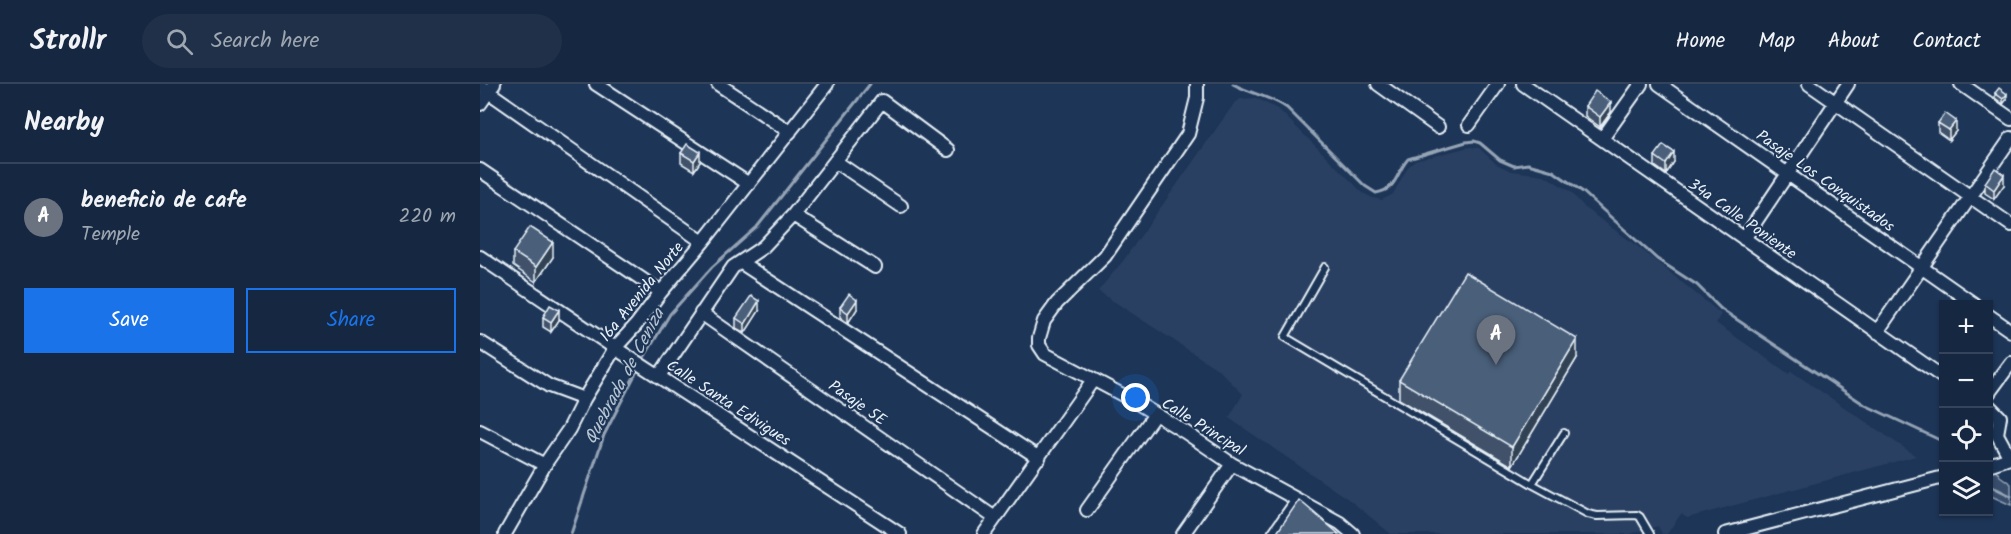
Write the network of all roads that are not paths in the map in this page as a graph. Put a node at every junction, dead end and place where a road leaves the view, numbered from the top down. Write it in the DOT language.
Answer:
graph roads {
  1 [pos="596,84"];
  2 [pos="718,84"];
  3 [pos="826,84"];
  4 [pos="1197,84"];
  5 [pos="1378,84"];
  6 [pos="1498,84"];
  7 [pos="1523,84"];
  8 [pos="1641,84"];
  9 [pos="1659,84"];
  10 [pos="1809,84"];
  11 [pos="1848,84"];
  12 [pos="1961,84"];
  13 [pos="487,87"];
  14 [pos="1836,102"];
  15 [pos="480,104"];
  16 [pos="2011,119"];
  17 [pos="1470,125"];
  18 [pos="1438,127"];
  19 [pos="790,132"];
  20 [pos="2011,138"];
  21 [pos="1602,139"];
  22 [pos="948,150"];
  23 [pos="834,161"];
  24 [pos="480,170"];
  25 [pos="1787,174"];
  26 [pos="749,184"];
  27 [pos="1970,197"];
  28 [pos="901,206"];
  29 [pos="793,215"];
  30 [pos="2011,225"];
  31 [pos="1744,238"];
  32 [pos="703,242"];
  33 [pos="480,256"];
  34 [pos="740,262"];
  35 [pos="875,267"];
  36 [pos="1325,267"];
  37 [pos="1921,267"];
  38 [pos="661,292"];
  39 [pos="1968,300"];
  40 [pos="701,313"];
  41 [pos="1993,318"];
  42 [pos="2011,331"];
  43 [pos="1877,332"];
  44 [pos="480,342"];
  45 [pos="615,348"];
  46 [pos="2011,363"];
  47 [pos="1939,375"];
  48 [pos="659,376"];
  49 [pos="1093,380"];
  50 [pos="1993,388"];
  51 [pos="584,399"];
  52 [pos="1992,408"];
  53 [pos="1155,414"];
  54 [pos="480,430"];
  55 [pos="1564,433"];
  56 [pos="1039,458"];
  57 [pos="2010,458"];
  58 [pos="1232,464"];
  59 [pos="1993,464"];
  60 [pos="545,465"];
  61 [pos="1939,478"];
  62 [pos="1532,484"];
  63 [pos="1298,500"];
  64 [pos="1087,510"];
  65 [pos="995,518"];
  66 [pos="505,534"];
  67 [pos="900,534"];
  68 [pos="984,534"];
  69 [pos="1183,534"];
  70 [pos="1274,534"];
  71 [pos="1353,534"];
  72 [pos="1650,534"];
  73 [pos="1725,534"];
  1 -- 26 [label="street"];
  2 -- 19 [label="street"];
  3 -- 19 [label="street, 16a Avenida Norte"];
  4 -- 49 [label="street, Calle Principal"];
  5 -- 18 [label="street"];
  6 -- 17 [label="street"];
  7 -- 21 [label="street, 34a Calle Poniente"];
  8 -- 21 [label="street"];
  9 -- 25 [label="street, Pasaje Los Conquistados"];
  10 -- 14 [label="street"];
  11 -- 14 [label="street"];
  12 -- 16 [label="street"];
  13 -- 15 [label="street"];
  13 -- 32 [label="street"];
  14 -- 25 [label="street"];
  14 -- 27 [label="street"];
  19 -- 26 [label="street, 16a Avenida Norte"];
  20 -- 27 [label="street"];
  21 -- 31 [label="street, 34a Calle Poniente"];
  22 -- 23 [label="street"];
  23 -- 28 [label="street"];
  23 -- 29 [label="street"];
  24 -- 38 [label="street"];
  25 -- 31 [label="street"];
  25 -- 37 [label="street, Pasaje Los Conquistados"];
  26 -- 32 [label="street, 16a Avenida Norte"];
  27 -- 30 [label="street"];
  27 -- 37 [label="street"];
  29 -- 34 [label="street"];
  29 -- 35 [label="street"];
  31 -- 43 [label="street, 34a Calle Poniente"];
  32 -- 38 [label="street, 16a Avenida Norte"];
  33 -- 45 [label="street, Calle Santa Edivigues"];
  34 -- 40 [label="street"];
  34 -- 56 [label="street"];
  36 -- 62 [label="lane"];
  37 -- 39 [label="street, Pasaje Los Conquistados"];
  37 -- 43 [label="street"];
  38 -- 45 [label="street, 16a Avenida Norte"];
  40 -- 48 [label="street"];
  40 -- 65 [label="street, Pasaje 5E"];
  41 -- 42 [label="street"];
  43 -- 47 [label="street, 34a Calle Poniente"];
  44 -- 51 [label="street"];
  45 -- 48 [label="street, Calle Santa Edivigues"];
  45 -- 51 [label="street, 16a Avenida Norte"];
  46 -- 50 [label="street"];
  48 -- 67 [label="street, Calle Santa Edivigues"];
  49 -- 53 [label="street, Calle Principal"];
  49 -- 56 [label="street"];
  51 -- 60 [label="street, 16a Avenida Norte"];
  52 -- 57 [label="street"];
  53 -- 58 [label="street, Calle Principal"];
  53 -- 64 [label="street"];
  54 -- 60 [label="street"];
  55 -- 62 [label="lane"];
  56 -- 65 [label="street"];
  57 -- 59 [label="street"];
  58 -- 63 [label="street, Calle Principal"];
  58 -- 69 [label="street"];
  60 -- 66 [label="street, 16a Avenida Norte"];
  61 -- 73 [label="street"];
  62 -- 72 [label="lane"];
  63 -- 70 [label="street"];
  63 -- 71 [label="street, Calle Principal"];
  65 -- 68 [label="street"];
}
